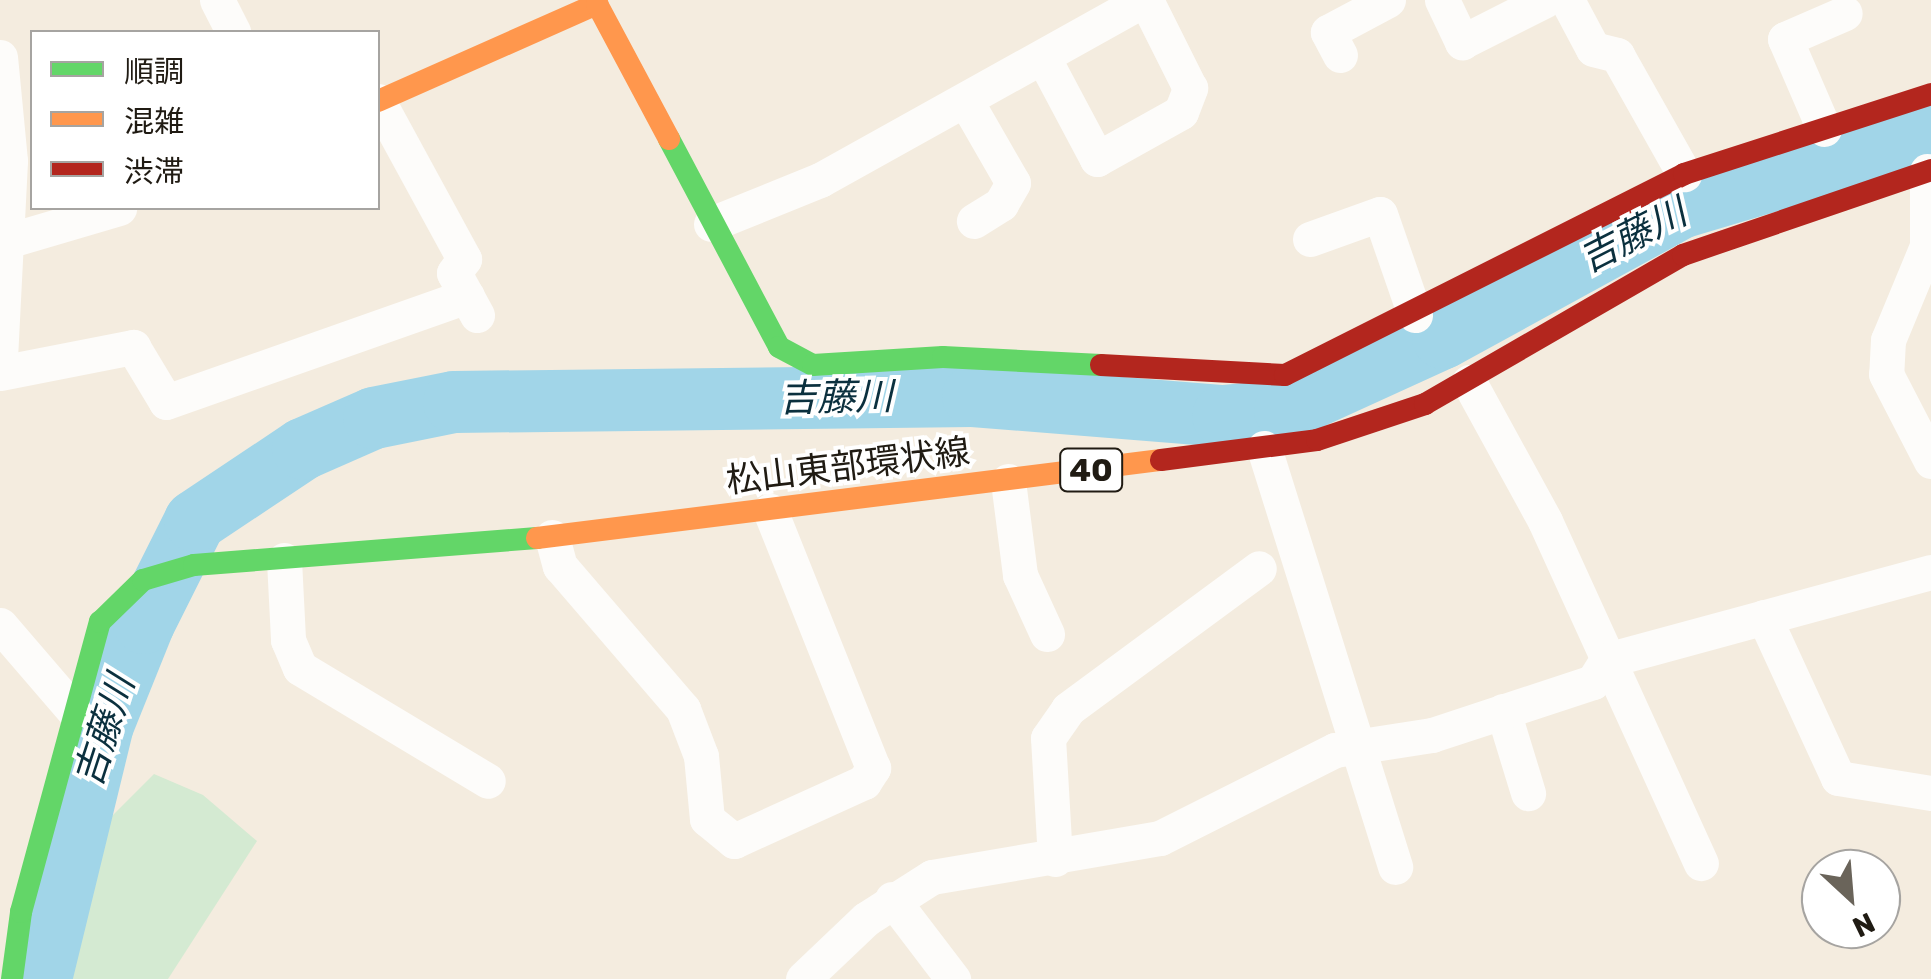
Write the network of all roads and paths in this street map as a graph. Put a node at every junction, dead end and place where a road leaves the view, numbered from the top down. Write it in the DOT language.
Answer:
graph roads {
  1 [pos="217,0"];
  2 [pos="1145,0"];
  3 [pos="1388,0"];
  4 [pos="1442,0"];
  5 [pos="1545,0"];
  6 [pos="1567,0"];
  7 [pos="1845,12"];
  8 [pos="233,30"];
  9 [pos="1340,55"];
  10 [pos="0,57"];
  11 [pos="1045,61"];
  12 [pos="1931,94"];
  13 [pos="380,100"];
  14 [pos="967,104"];
  15 [pos="380,105"];
  16 [pos="3,109"];
  17 [pos="1824,129"];
  18 [pos="1929,171"];
  19 [pos="1684,174"];
  20 [pos="112,210"];
  21 [pos="974,221"];
  22 [pos="711,224"];
  23 [pos="1310,238"];
  24 [pos="7,241"];
  25 [pos="1415,315"];
  26 [pos="0,358"];
  27 [pos="0,373"];
  28 [pos="1469,382"];
  29 [pos="1264,448"];
  30 [pos="1931,461"];
  31 [pos="1008,481"];
  32 [pos="770,511"];
  33 [pos="552,538"];
  34 [pos="284,560"];
  35 [pos="1260,568"];
  36 [pos="1931,572"];
  37 [pos="1764,616"];
  38 [pos="0,625"];
  39 [pos="1047,634"];
  40 [pos="1606,660"];
  41 [pos="74,711"];
  42 [pos="1503,712"];
  43 [pos="1357,747"];
  44 [pos="482,766"];
  45 [pos="1528,793"];
  46 [pos="1931,793"];
  47 [pos="1055,858"];
  48 [pos="1701,863"];
  49 [pos="1396,867"];
  50 [pos="892,899"];
  51 [pos="10,915"];
  52 [pos="12,979"];
  53 [pos="803,979"];
  54 [pos="954,979"];
  1 -- 8 [label="street"];
  2 -- 11 [label="street"];
  2 -- 11 [label="street"];
  3 -- 9 [label="street"];
  4 -- 5 [label="street"];
  6 -- 19 [label="street"];
  7 -- 17 [label="street"];
  10 -- 16 [label="street"];
  11 -- 14 [label="street"];
  12 -- 17 [label="main road"];
  13 -- 22 [label="main road"];
  14 -- 21 [label="street"];
  14 -- 22 [label="street"];
  15 -- 27 [label="street"];
  16 -- 24 [label="street"];
  17 -- 19 [label="main road"];
  18 -- 28 [label="main road, 松山東部環状線 / 40"];
  18 -- 30 [label="street"];
  19 -- 25 [label="main road"];
  20 -- 24 [label="street"];
  22 -- 25 [label="main road"];
  23 -- 25 [label="street"];
  24 -- 26 [label="street"];
  28 -- 29 [label="main road, 松山東部環状線 / 40"];
  28 -- 40 [label="street"];
  29 -- 31 [label="main road, 松山東部環状線 / 40"];
  29 -- 43 [label="street"];
  31 -- 32 [label="main road, 松山東部環状線 / 40"];
  31 -- 39 [label="street"];
  32 -- 33 [label="main road, 松山東部環状線 / 40"];
  32 -- 33 [label="street"];
  33 -- 34 [label="main road, 松山東部環状線 / 40"];
  34 -- 41 [label="main road, 松山東部環状線 / 40"];
  34 -- 44 [label="street"];
  35 -- 47 [label="street"];
  36 -- 37 [label="street"];
  37 -- 40 [label="street"];
  37 -- 46 [label="street"];
  38 -- 41 [label="street"];
  40 -- 42 [label="street"];
  40 -- 48 [label="street"];
  41 -- 51 [label="main road, 松山東部環状線 / 40"];
  42 -- 43 [label="street"];
  42 -- 45 [label="street"];
  43 -- 47 [label="street"];
  43 -- 49 [label="street"];
  47 -- 50 [label="street"];
  50 -- 53 [label="street"];
  50 -- 54 [label="street"];
  51 -- 52 [label="main road, 松山東部環状線 / 40"];
}
